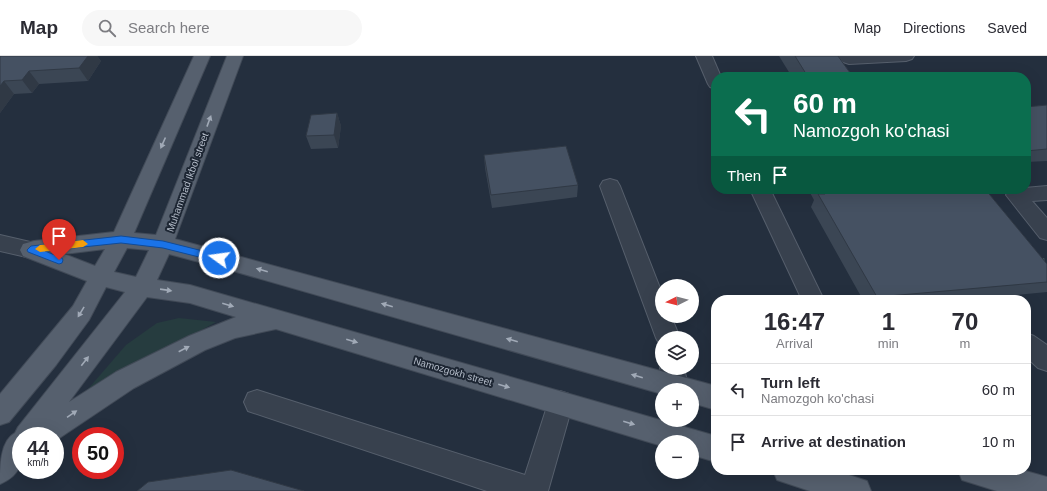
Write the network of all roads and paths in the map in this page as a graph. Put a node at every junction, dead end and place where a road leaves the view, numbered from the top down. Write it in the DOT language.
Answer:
graph roads {
  1 [pos="202,56"];
  2 [pos="235,56"];
  3 [pos="704,56"];
  4 [pos="846,56"];
  5 [pos="906,56"];
  6 [pos="711,72"];
  7 [pos="610,186"];
  8 [pos="1047,193"];
  9 [pos="762,194"];
  10 [pos="1047,232"];
  11 [pos="121,239"];
  12 [pos="0,243"];
  13 [pos="163,244"];
  14 [pos="31,250"];
  15 [pos="1047,259"];
  16 [pos="1036,260"];
  17 [pos="100,277"];
  18 [pos="142,287"];
  19 [pos="811,295"];
  20 [pos="277,319"];
  21 [pos="665,331"];
  22 [pos="1031,347"];
  23 [pos="1047,360"];
  24 [pos="678,383"];
  25 [pos="699,391"];
  26 [pos="711,396"];
  27 [pos="257,402"];
  28 [pos="560,403"];
  29 [pos="0,413"];
  30 [pos="34,427"];
  31 [pos="53,427"];
  32 [pos="711,448"];
  33 [pos="802,475"];
  34 [pos="990,475"];
  35 [pos="845,489"];
  36 [pos="529,491"];
  37 [pos="534,491"];
  38 [pos="1046,491"];
  1 -- 11 [label="main road, one-way"];
  13 -- 2 [label="main road, Muhammad Ikbol street, one-way"];
  3 -- 6 [label="street"];
  4 -- 5 [label="street"];
  7 -- 21 [label="street"];
  8 -- 10 [label="street"];
  9 -- 19 [label="street"];
  11 -- 13 [label="main road"];
  11 -- 14 [label="main road"];
  11 -- 17 [label="main road"];
  12 -- 14 [label="street"];
  13 -- 18 [label="main road, Muhammad Ikbol street"];
  24 -- 13 [label="main road, one-way"];
  14 -- 17 [label="main road, Namozgokh street"];
  15 -- 16 [label="path"];
  17 -- 18 [label="main road, Namozgokh street"];
  17 -- 29 [label="main road, one-way"];
  18 -- 20 [label="main road, Namozgokh street, one-way"];
  30 -- 18 [label="main road, Muhammad Ikbol street, one-way"];
  20 -- 28 [label="main road, Namozgokh street, one-way"];
  31 -- 20 [label="main road, one-way"];
  22 -- 23 [label="street"];
  25 -- 26 [label="main road"];
  27 -- 36 [label="street"];
  28 -- 32 [label="main road, Namozgokh street, one-way"];
  28 -- 37 [label="street"];
  33 -- 35 [label="main road"];
  34 -- 38 [label="main road"];
}
